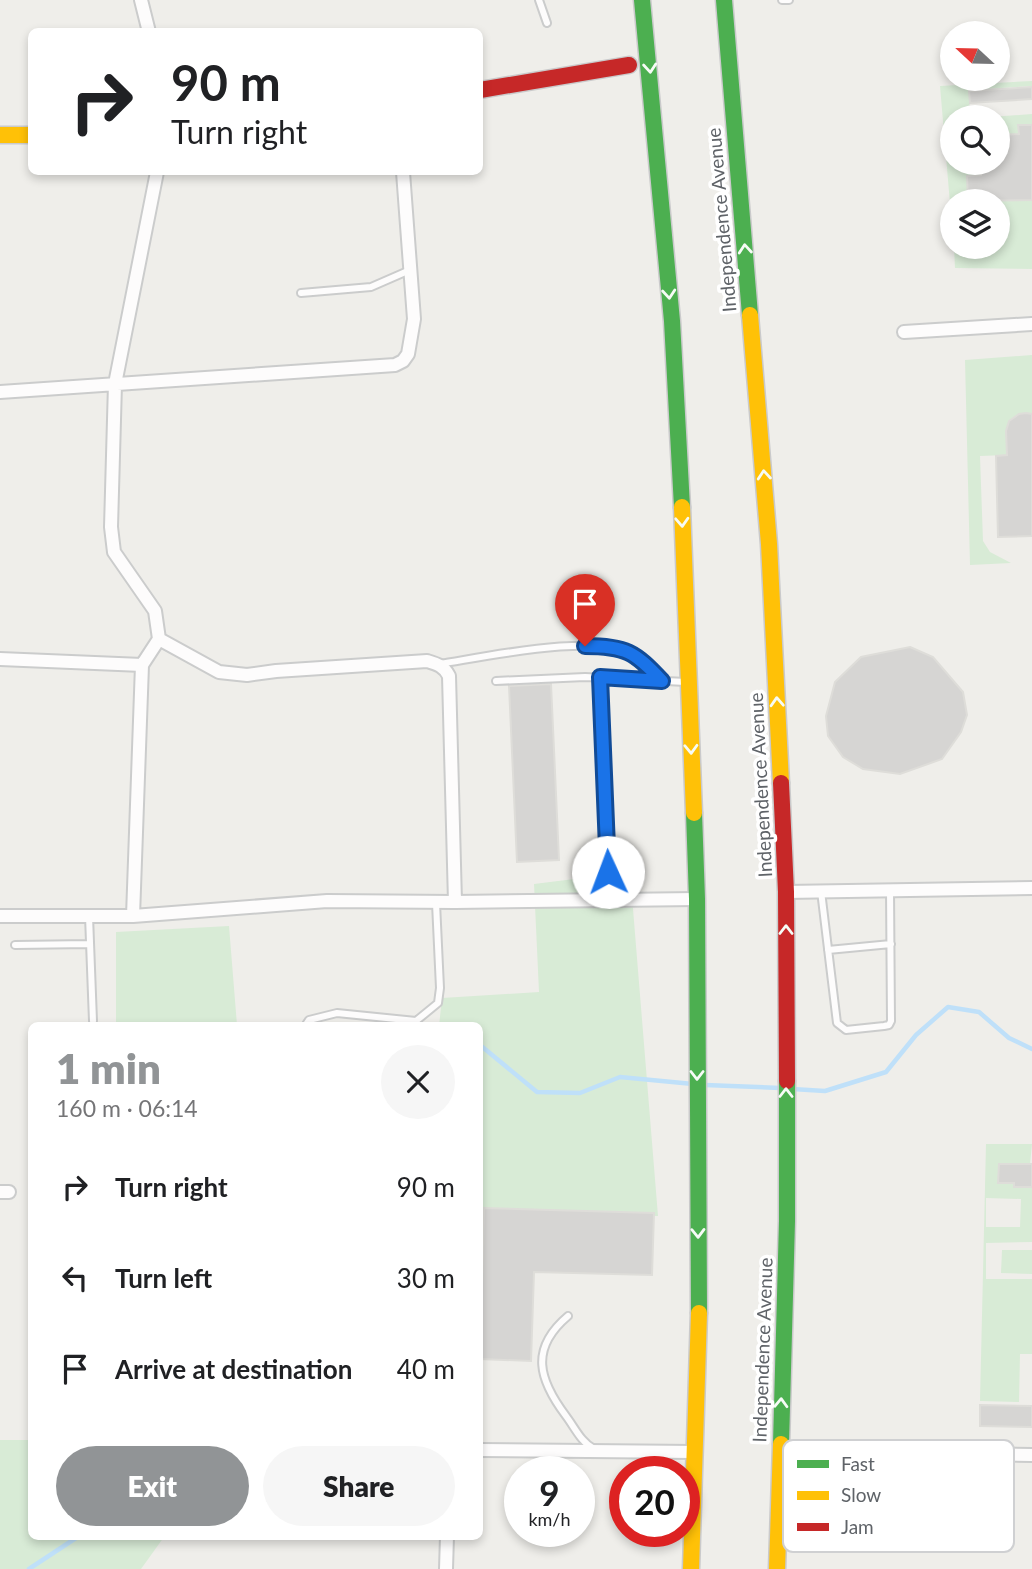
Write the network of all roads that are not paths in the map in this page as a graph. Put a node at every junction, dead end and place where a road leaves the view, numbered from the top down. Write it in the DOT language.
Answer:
graph roads {
  1 [pos="141,0"];
  2 [pos="539,0"];
  3 [pos="642,0"];
  4 [pos="724,0"];
  5 [pos="782,0"];
  6 [pos="789,0"];
  7 [pos="547,23"];
  8 [pos="148,28"];
  9 [pos="629,65"];
  10 [pos="483,89"];
  11 [pos="0,135"];
  12 [pos="28,135"];
  13 [pos="156,175"];
  14 [pos="403,175"];
  15 [pos="410,270"];
  16 [pos="300,293"];
  17 [pos="1032,324"];
  18 [pos="904,332"];
  19 [pos="115,384"];
  20 [pos="0,392"];
  21 [pos="159,639"];
  22 [pos="0,659"];
  23 [pos="438,664"];
  24 [pos="142,665"];
  25 [pos="600,677"];
  26 [pos="496,681"];
  27 [pos="662,681"];
  28 [pos="688,682"];
  29 [pos="608,872"];
  30 [pos="1032,888"];
  31 [pos="890,890"];
  32 [pos="821,891"];
  33 [pos="786,892"];
  34 [pos="697,899"];
  35 [pos="455,902"];
  36 [pos="436,903"];
  37 [pos="0,916"];
  38 [pos="89,916"];
  39 [pos="134,916"];
  40 [pos="90,944"];
  41 [pos="891,944"];
  42 [pos="15,945"];
  43 [pos="828,950"];
  44 [pos="93,1021"];
  45 [pos="308,1022"];
  46 [pos="568,1316"];
  47 [pos="483,1450"];
  48 [pos="596,1450"];
  49 [pos="695,1452"];
  50 [pos="1014,1455"];
  51 [pos="1032,1455"];
  52 [pos="447,1540"];
  53 [pos="446,1569"];
  54 [pos="691,1569"];
  55 [pos="777,1569"];
  1 -- 8 [label="street"];
  2 -- 7 [label="lane"];
  3 -- 28 [label="main road, one-way"];
  33 -- 4 [label="main road, Independence Avenue, one-way"];
  5 -- 6 [label="lane"];
  9 -- 10 [label="main road"];
  11 -- 12 [label="main road"];
  13 -- 19 [label="street"];
  14 -- 15 [label="street"];
  15 -- 16 [label="lane"];
  15 -- 19 [label="street"];
  17 -- 18 [label="street"];
  19 -- 20 [label="street"];
  19 -- 21 [label="street"];
  21 -- 23 [label="street"];
  21 -- 24 [label="street"];
  22 -- 24 [label="street"];
  23 -- 27 [label="lane"];
  23 -- 35 [label="street"];
  24 -- 39 [label="street"];
  25 -- 26 [label="lane"];
  25 -- 27 [label="lane"];
  25 -- 29 [label="lane"];
  27 -- 28 [label="lane"];
  28 -- 34 [label="main road, one-way"];
  30 -- 31 [label="street"];
  31 -- 32 [label="street"];
  31 -- 41 [label="lane"];
  32 -- 33 [label="street"];
  32 -- 43 [label="lane"];
  55 -- 33 [label="main road, Independence Avenue, one-way"];
  34 -- 35 [label="street"];
  34 -- 49 [label="main road, one-way"];
  35 -- 36 [label="street"];
  36 -- 39 [label="street"];
  36 -- 45 [label="lane"];
  37 -- 38 [label="street"];
  38 -- 39 [label="street"];
  38 -- 40 [label="lane"];
  40 -- 42 [label="lane"];
  40 -- 44 [label="lane"];
  41 -- 43 [label="lane"];
  41 -- 43 [label="lane"];
  46 -- 48 [label="lane"];
  47 -- 48 [label="street"];
  48 -- 49 [label="street"];
  49 -- 54 [label="main road"];
  50 -- 51 [label="street"];
  52 -- 53 [label="street"];
}
